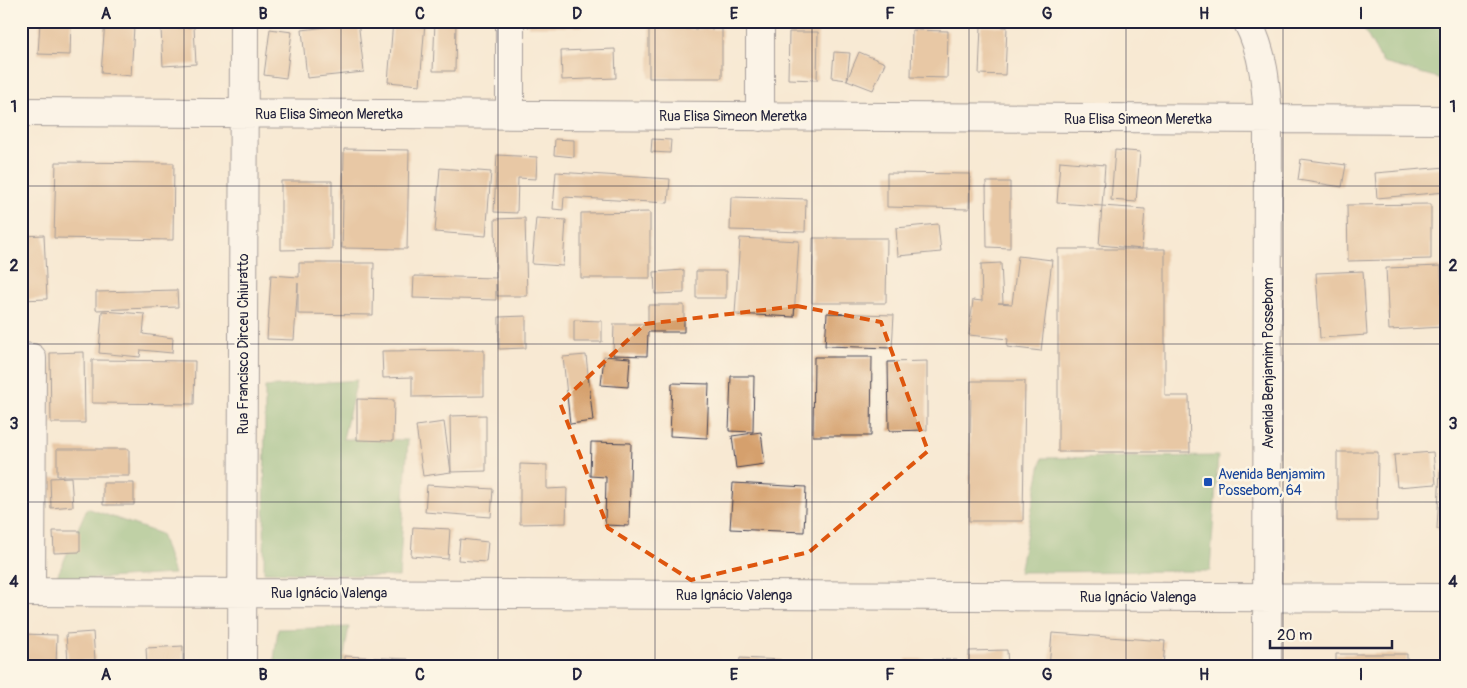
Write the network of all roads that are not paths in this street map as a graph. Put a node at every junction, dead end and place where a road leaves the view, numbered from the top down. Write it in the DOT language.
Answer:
graph roads {
  1 [pos="244,21"];
  2 [pos="510,21"];
  3 [pos="760,21"];
  4 [pos="1247,21"];
  5 [pos="21,112"];
  6 [pos="244,114"];
  7 [pos="510,115"];
  8 [pos="760,116"];
  9 [pos="1268,120"];
  10 [pos="1446,120"];
  11 [pos="21,358"];
  12 [pos="26,592"];
  13 [pos="242,593"];
  14 [pos="1267,597"];
  15 [pos="1446,598"];
  16 [pos="242,667"];
  17 [pos="1267,667"];
  1 -- 6 [label="street, Rua Francisco Dirceu Chiuratto"];
  2 -- 7 [label="street"];
  3 -- 8 [label="street"];
  4 -- 9 [label="street, Avenida Benjamim Possebom"];
  5 -- 6 [label="street, Rua Elisa Simeon Meretka"];
  6 -- 7 [label="street, Rua Elisa Simeon Meretka"];
  6 -- 13 [label="street, Rua Francisco Dirceu Chiuratto"];
  7 -- 8 [label="street, Rua Elisa Simeon Meretka"];
  8 -- 9 [label="street, Rua Elisa Simeon Meretka"];
  9 -- 10 [label="street, Rua Elisa Simeon Meretka"];
  9 -- 14 [label="street, Avenida Benjamim Possebom"];
  11 -- 12 [label="street"];
  12 -- 13 [label="street, Rua Ignácio Valenga"];
  13 -- 14 [label="street, Rua Ignácio Valenga"];
  13 -- 16 [label="street, Rua Francisco Dirceu Chiuratto"];
  14 -- 15 [label="street, Rua Ignácio Valenga"];
  14 -- 17 [label="street, Avenida Benjamim Possebom"];
}
